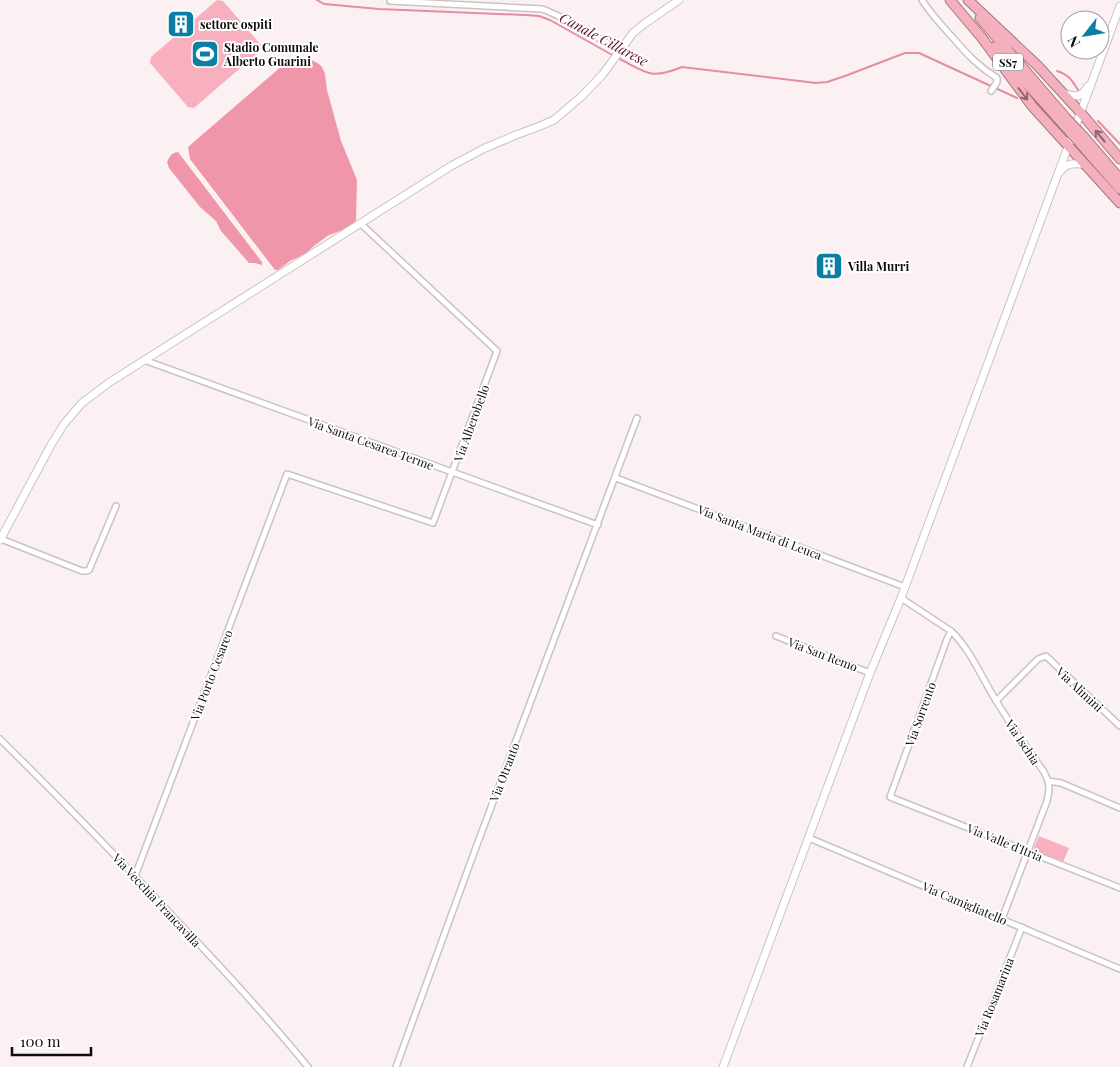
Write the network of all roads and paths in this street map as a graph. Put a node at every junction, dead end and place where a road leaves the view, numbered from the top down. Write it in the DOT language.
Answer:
graph roads {
  1 [pos="679,0"];
  2 [pos="922,0"];
  3 [pos="951,0"];
  4 [pos="964,0"];
  5 [pos="968,0"];
  6 [pos="390,1"];
  7 [pos="1120,6"];
  8 [pos="620,49"];
  9 [pos="1096,70"];
  10 [pos="991,91"];
  11 [pos="1062,92"];
  12 [pos="1081,113"];
  13 [pos="1065,121"];
  14 [pos="1082,140"];
  15 [pos="1068,147"];
  16 [pos="1120,159"];
  17 [pos="1084,164"];
  18 [pos="1057,176"];
  19 [pos="1120,179"];
  20 [pos="1120,188"];
  21 [pos="1120,203"];
  22 [pos="362,224"];
  23 [pos="144,360"];
  24 [pos="637,418"];
  25 [pos="452,473"];
  26 [pos="287,474"];
  27 [pos="616,478"];
  28 [pos="116,506"];
  29 [pos="598,525"];
  30 [pos="0,539"];
  31 [pos="904,587"];
  32 [pos="901,598"];
  33 [pos="951,631"];
  34 [pos="776,636"];
  35 [pos="870,672"];
  36 [pos="996,701"];
  37 [pos="1120,726"];
  38 [pos="0,739"];
  39 [pos="1048,781"];
  40 [pos="890,797"];
  41 [pos="1120,808"];
  42 [pos="809,838"];
  43 [pos="1028,851"];
  44 [pos="135,876"];
  45 [pos="1120,888"];
  46 [pos="1002,919"];
  47 [pos="1022,927"];
  48 [pos="1120,969"];
  49 [pos="308,1067"];
  50 [pos="396,1067"];
  51 [pos="723,1067"];
  52 [pos="967,1067"];
  1 -- 8 [label="main road"];
  2 -- 10 [label="street"];
  3 -- 13 [label="highway, SS7"];
  3 -- 15 [label="highway, one-way"];
  4 -- 13 [label="highway, SS7"];
  5 -- 11 [label="highway"];
  6 -- 8 [label="street"];
  7 -- 9 [label="main road"];
  8 -- 22 [label="main road"];
  9 -- 11 [label="main road"];
  9 -- 12 [label="main road"];
  11 -- 12 [label="highway"];
  12 -- 15 [label="main road"];
  16 -- 12 [label="highway, one-way"];
  13 -- 14 [label="highway, SS7, bridge"];
  14 -- 19 [label="highway, SS7"];
  14 -- 20 [label="highway, SS7"];
  15 -- 17 [label="highway"];
  15 -- 18 [label="main road"];
  17 -- 18 [label="main road"];
  17 -- 21 [label="highway"];
  18 -- 31 [label="main road"];
  22 -- 23 [label="main road"];
  22 -- 25 [label="street, Via Alberobello"];
  23 -- 25 [label="street, Via Santa Cesarea Terme"];
  23 -- 30 [label="main road"];
  24 -- 27 [label="street, Via Otranto"];
  25 -- 26 [label="street, Via Alberobello"];
  25 -- 29 [label="street, Via Santa Cesarea Terme"];
  26 -- 44 [label="street, Via Porto Cesareo"];
  27 -- 29 [label="street, Via Otranto"];
  27 -- 31 [label="street, Via Santa Maria di Leuca"];
  28 -- 30 [label="street"];
  29 -- 50 [label="street, Via Otranto"];
  31 -- 32 [label="main road"];
  32 -- 33 [label="street, Via Ischia"];
  32 -- 35 [label="main road"];
  33 -- 36 [label="street, Via Ischia"];
  33 -- 40 [label="street, Via Sorrento"];
  34 -- 35 [label="street, Via San Remo"];
  35 -- 42 [label="main road"];
  36 -- 37 [label="street, Via Alimini"];
  36 -- 39 [label="street, Via Ischia"];
  38 -- 44 [label="street, Via Vecchia Francavilla"];
  39 -- 41 [label="street"];
  39 -- 43 [label="street"];
  40 -- 43 [label="street, Via Valle d'Itria"];
  42 -- 46 [label="street, Via Camigliatello"];
  42 -- 51 [label="main road"];
  43 -- 45 [label="street, Via Valle d'Itria"];
  43 -- 46 [label="street"];
  44 -- 49 [label="street, Via Vecchia Francavilla"];
  46 -- 47 [label="street, Via Camigliatello"];
  47 -- 48 [label="street, Via Camigliatello"];
  47 -- 52 [label="street, Via Rosamarina"];
}
